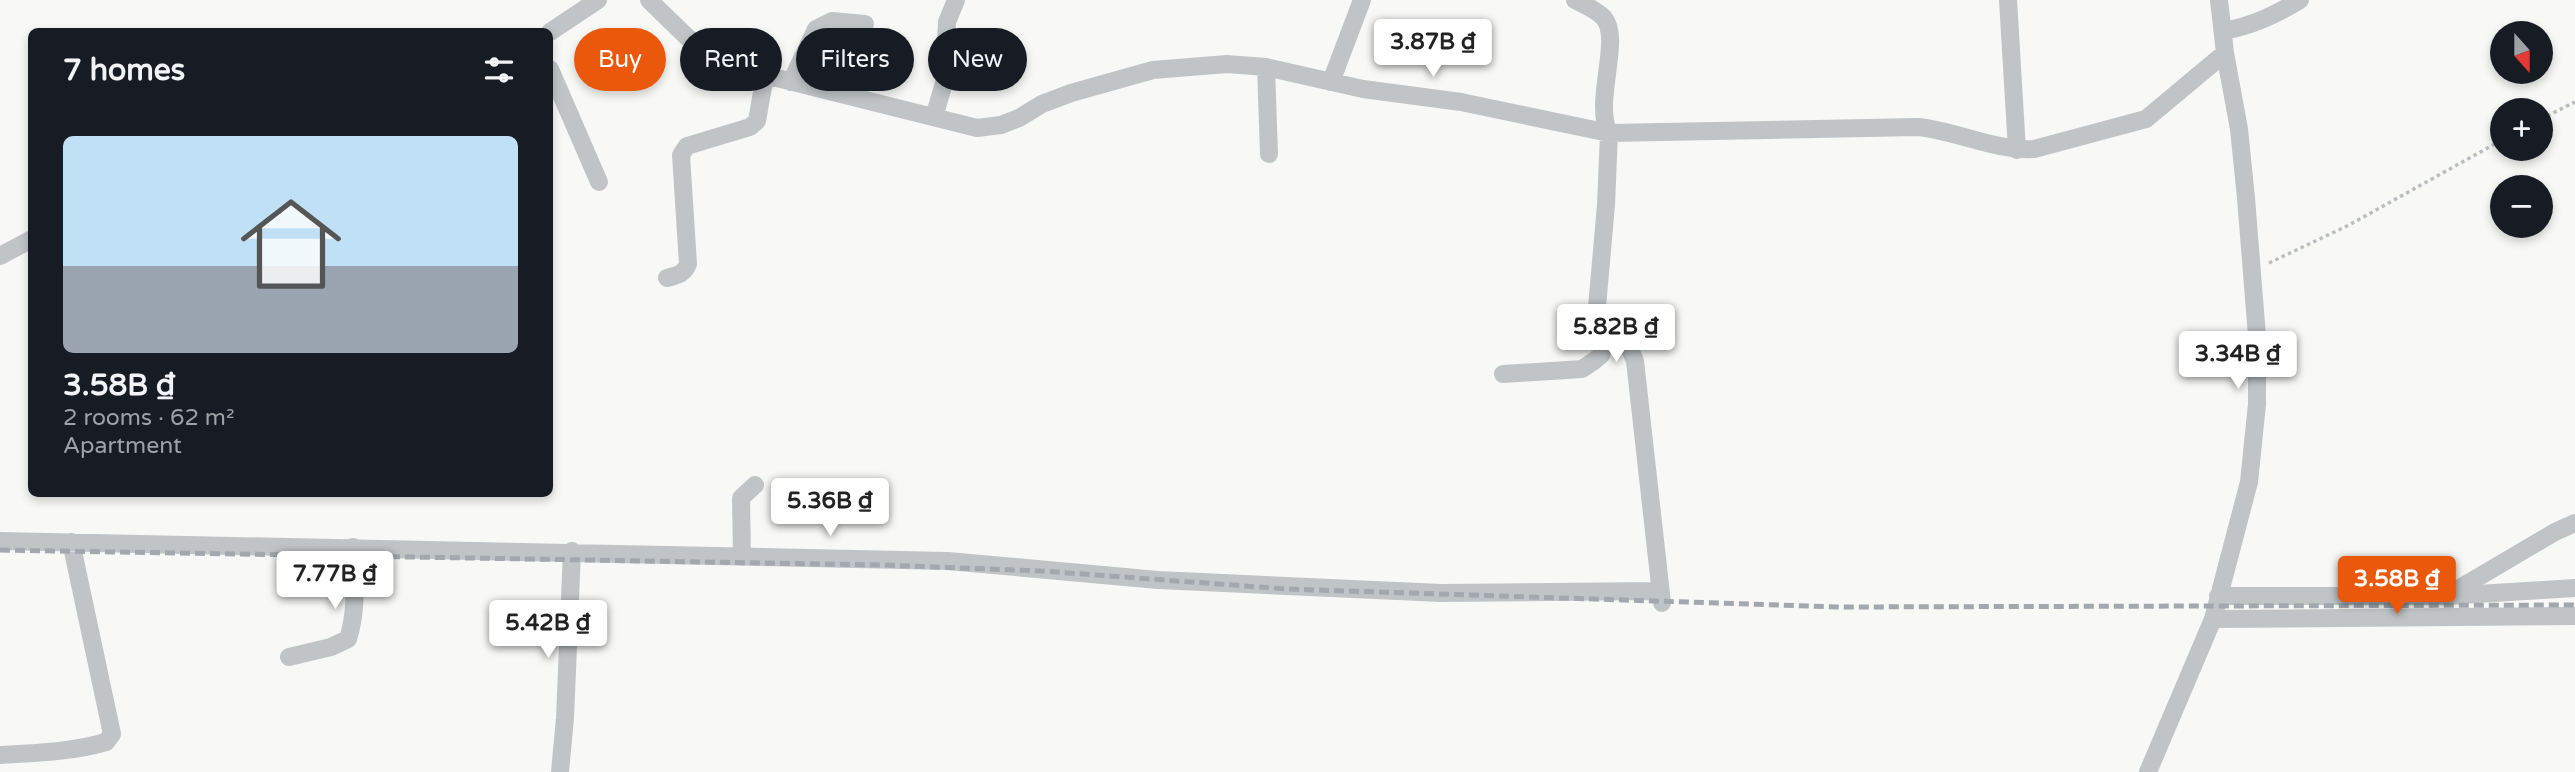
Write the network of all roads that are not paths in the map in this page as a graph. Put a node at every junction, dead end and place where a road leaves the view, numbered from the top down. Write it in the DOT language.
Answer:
graph roads {
  1 [pos="598,0"];
  2 [pos="649,0"];
  3 [pos="956,0"];
  4 [pos="1362,0"];
  5 [pos="1575,0"];
  6 [pos="2008,0"];
  7 [pos="2219,0"];
  8 [pos="2300,0"];
  9 [pos="865,24"];
  10 [pos="553,30"];
  11 [pos="680,30"];
  12 [pos="2223,32"];
  13 [pos="2225,53"];
  14 [pos="1266,67"];
  15 [pos="553,76"];
  16 [pos="782,80"];
  17 [pos="791,82"];
  18 [pos="1331,82"];
  19 [pos="762,91"];
  20 [pos="934,117"];
  21 [pos="1609,133"];
  22 [pos="2017,150"];
  23 [pos="1269,154"];
  24 [pos="599,181"];
  25 [pos="28,241"];
  26 [pos="0,257"];
  27 [pos="667,278"];
  28 [pos="1597,307"];
  29 [pos="1503,374"];
  30 [pos="755,485"];
  31 [pos="2575,523"];
  32 [pos="0,541"];
  33 [pos="71,542"];
  34 [pos="353,547"];
  35 [pos="572,551"];
  36 [pos="742,555"];
  37 [pos="2575,589"];
  38 [pos="2218,596"];
  39 [pos="2445,596"];
  40 [pos="2575,616"];
  41 [pos="2213,619"];
  42 [pos="289,657"];
  43 [pos="0,755"];
  44 [pos="560,772"];
  45 [pos="2148,772"];
  1 -- 10 [label="street"];
  2 -- 11 [label="street"];
  3 -- 20 [label="street"];
  4 -- 18 [label="street"];
  5 -- 21 [label="street"];
  6 -- 22 [label="street"];
  7 -- 12 [label="street"];
  8 -- 12 [label="street"];
  9 -- 17 [label="street"];
  12 -- 13 [label="street"];
  13 -- 22 [label="street"];
  13 -- 38 [label="street"];
  14 -- 18 [label="street"];
  14 -- 20 [label="street"];
  14 -- 23 [label="street"];
  15 -- 24 [label="street"];
  16 -- 17 [label="street"];
  17 -- 20 [label="street"];
  18 -- 21 [label="street"];
  19 -- 27 [label="street"];
  21 -- 22 [label="street"];
  21 -- 28 [label="street"];
  25 -- 26 [label="street"];
  28 -- 29 [label="street"];
  28 -- 36 [label="street"];
  30 -- 36 [label="street"];
  31 -- 39 [label="street"];
  32 -- 33 [label="street"];
  33 -- 34 [label="street"];
  33 -- 43 [label="street"];
  34 -- 35 [label="street"];
  34 -- 42 [label="street"];
  35 -- 36 [label="street"];
  35 -- 44 [label="street"];
  37 -- 39 [label="street"];
  38 -- 39 [label="street"];
  38 -- 41 [label="street"];
  40 -- 41 [label="street"];
  41 -- 45 [label="street"];
}
